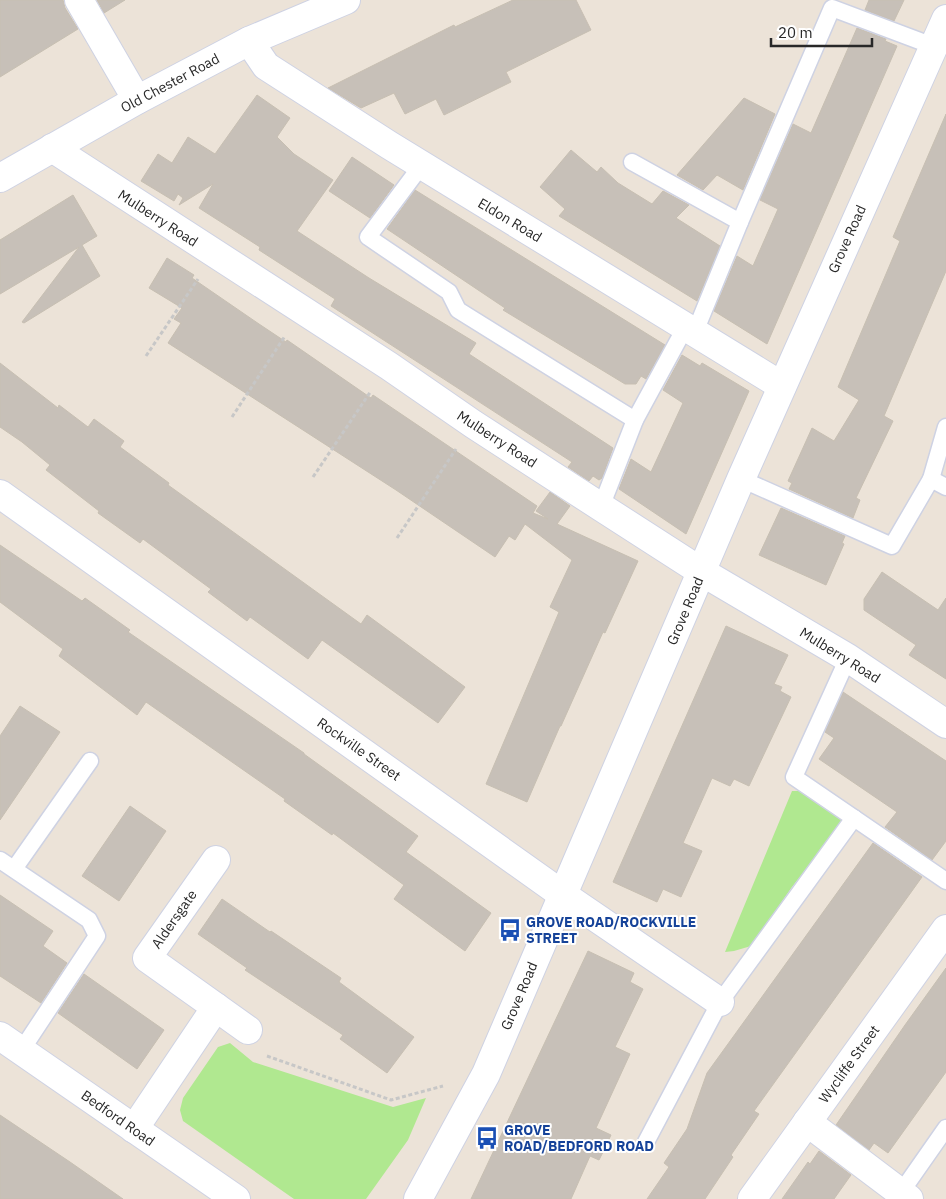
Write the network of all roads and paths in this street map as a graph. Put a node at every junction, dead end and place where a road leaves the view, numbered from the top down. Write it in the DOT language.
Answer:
graph roads {
  1 [pos="80,0"];
  2 [pos="342,1"];
  3 [pos="946,19"];
  4 [pos="249,41"];
  5 [pos="933,46"];
  6 [pos="137,100"];
  7 [pos="52,148"];
  8 [pos="632,162"];
  9 [pos="421,166"];
  10 [pos="0,178"];
  11 [pos="740,222"];
  12 [pos="214,254"];
  13 [pos="302,310"];
  14 [pos="691,329"];
  15 [pos="146,356"];
  16 [pos="388,366"];
  17 [pos="782,386"];
  18 [pos="232,417"];
  19 [pos="635,420"];
  20 [pos="473,424"];
  21 [pos="946,427"];
  22 [pos="313,477"];
  23 [pos="741,479"];
  24 [pos="931,479"];
  25 [pos="946,487"];
  26 [pos="0,494"];
  27 [pos="601,507"];
  28 [pos="397,538"];
  29 [pos="702,572"];
  30 [pos="848,658"];
  31 [pos="946,724"];
  32 [pos="90,761"];
  33 [pos="854,818"];
  34 [pos="0,860"];
  35 [pos="216,860"];
  36 [pos="14,869"];
  37 [pos="946,881"];
  38 [pos="563,895"];
  39 [pos="946,930"];
  40 [pos="720,1002"];
  41 [pos="216,1007"];
  42 [pos="248,1030"];
  43 [pos="11,1044"];
  44 [pos="486,1074"];
  45 [pos="807,1122"];
  46 [pos="946,1128"];
  47 [pos="134,1129"];
  48 [pos="646,1142"];
  49 [pos="901,1197"];
  50 [pos="236,1199"];
  51 [pos="418,1199"];
  52 [pos="752,1199"];
  1 -- 6 [label="street"];
  2 -- 4 [label="street, Old Chester Road"];
  3 -- 5 [label="street, Grove Road"];
  4 -- 6 [label="street, Old Chester Road"];
  4 -- 9 [label="street, Eldon Road"];
  5 -- 11 [label="lane"];
  5 -- 17 [label="street, Grove Road"];
  6 -- 7 [label="street, Old Chester Road"];
  7 -- 10 [label="street, Old Chester Road"];
  7 -- 12 [label="street, Mulberry Road"];
  8 -- 11 [label="lane"];
  9 -- 14 [label="street, Eldon Road"];
  9 -- 19 [label="lane"];
  11 -- 14 [label="lane"];
  12 -- 13 [label="street, Mulberry Road"];
  12 -- 15 [label="path"];
  13 -- 16 [label="street, Mulberry Road"];
  13 -- 18 [label="path"];
  14 -- 17 [label="street, Eldon Road"];
  14 -- 19 [label="lane"];
  16 -- 20 [label="street, Mulberry Road"];
  16 -- 22 [label="path"];
  17 -- 23 [label="street, Grove Road"];
  19 -- 27 [label="lane"];
  20 -- 27 [label="street, Mulberry Road"];
  20 -- 28 [label="path"];
  21 -- 24 [label="lane"];
  23 -- 24 [label="lane"];
  23 -- 29 [label="street, Grove Road"];
  24 -- 25 [label="lane"];
  26 -- 38 [label="street, Rockville Street"];
  27 -- 29 [label="street, Mulberry Road"];
  29 -- 30 [label="street, Mulberry Road"];
  29 -- 38 [label="street, Grove Road"];
  30 -- 31 [label="street, Mulberry Road"];
  30 -- 33 [label="lane"];
  32 -- 36 [label="lane"];
  33 -- 37 [label="lane"];
  33 -- 40 [label="lane"];
  34 -- 36 [label="lane"];
  35 -- 41 [label="street, Aldersgate"];
  36 -- 43 [label="lane"];
  38 -- 40 [label="street, Rockville Street"];
  38 -- 44 [label="street, Grove Road"];
  39 -- 45 [label="street, Wycliffe Street"];
  40 -- 48 [label="lane"];
  41 -- 42 [label="street, Aldersgate"];
  41 -- 47 [label="street"];
  42 -- 44 [label="path"];
  43 -- 47 [label="street, Bedford Road"];
  44 -- 51 [label="street, Grove Road"];
  45 -- 49 [label="street"];
  45 -- 52 [label="street, Wycliffe Street"];
  46 -- 49 [label="lane"];
  47 -- 50 [label="street, Bedford Road"];
}
